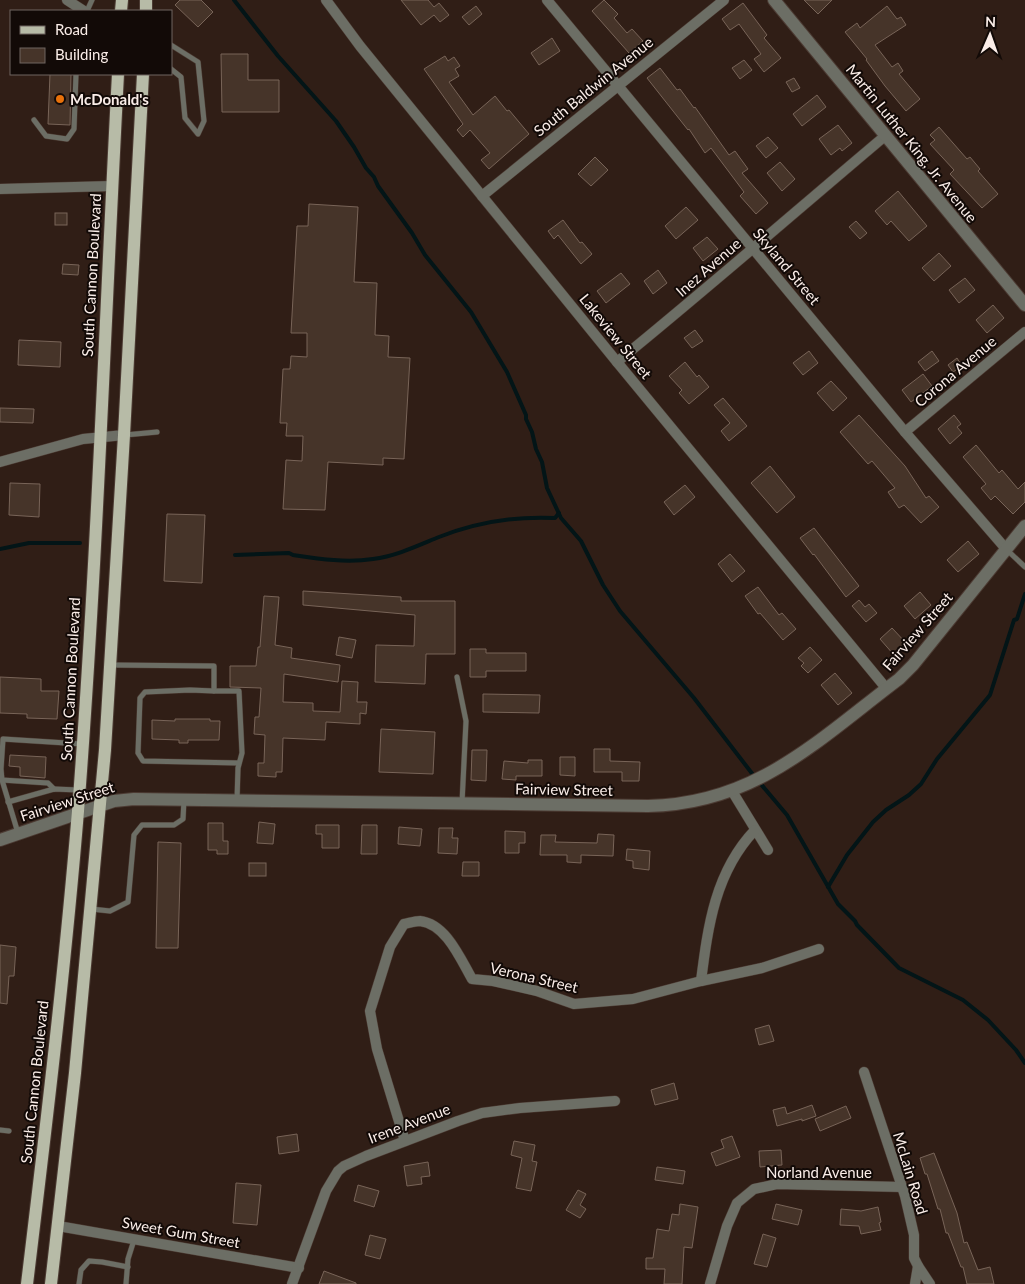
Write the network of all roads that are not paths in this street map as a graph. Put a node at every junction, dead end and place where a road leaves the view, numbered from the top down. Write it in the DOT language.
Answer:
graph roads {
  1 [pos="67,0"];
  2 [pos="326,0"];
  3 [pos="547,0"];
  4 [pos="724,0"];
  5 [pos="774,0"];
  6 [pos="83,10"];
  7 [pos="172,46"];
  8 [pos="172,70"];
  9 [pos="76,75"];
  10 [pos="118,75"];
  11 [pos="143,75"];
  12 [pos="617,86"];
  13 [pos="34,120"];
  14 [pos="886,136"];
  15 [pos="112,186"];
  16 [pos="0,189"];
  17 [pos="482,196"];
  18 [pos="752,249"];
  19 [pos="1025,306"];
  20 [pos="1025,332"];
  21 [pos="617,362"];
  22 [pos="157,432"];
  23 [pos="905,432"];
  24 [pos="124,435"];
  25 [pos="100,438"];
  26 [pos="0,462"];
  27 [pos="1025,526"];
  28 [pos="1006,549"];
  29 [pos="1025,567"];
  30 [pos="110,665"];
  31 [pos="457,677"];
  32 [pos="886,688"];
  33 [pos="214,691"];
  34 [pos="83,744"];
  35 [pos="239,763"];
  36 [pos="2,780"];
  37 [pos="54,789"];
  38 [pos="79,790"];
  39 [pos="732,791"];
  40 [pos="184,800"];
  41 [pos="237,800"];
  42 [pos="8,802"];
  43 [pos="462,804"];
  44 [pos="100,806"];
  45 [pos="78,813"];
  46 [pos="755,830"];
  47 [pos="18,834"];
  48 [pos="0,840"];
  49 [pos="768,850"];
  50 [pos="90,909"];
  51 [pos="819,949"];
  52 [pos="701,981"];
  53 [pos="864,1072"];
  54 [pos="616,1101"];
  55 [pos="0,1130"];
  56 [pos="9,1131"];
  57 [pos="405,1142"];
  58 [pos="902,1187"];
  59 [pos="58,1226"];
  60 [pos="134,1240"];
  61 [pos="918,1266"];
  62 [pos="128,1267"];
  63 [pos="299,1268"];
  64 [pos="27,1284"];
  65 [pos="51,1284"];
  66 [pos="79,1284"];
  67 [pos="126,1284"];
  68 [pos="292,1284"];
  69 [pos="710,1284"];
  70 [pos="915,1284"];
  71 [pos="930,1284"];
  1 -- 6 [label="street"];
  2 -- 17 [label="street, Lakeview Street"];
  3 -- 12 [label="street, Skyland Street"];
  4 -- 12 [label="street, South Baldwin Avenue"];
  5 -- 14 [label="street, Martin Luther King, Jr. Avenue"];
  7 -- 8 [label="lane"];
  9 -- 13 [label="lane"];
  10 -- 15 [label="main road, South Cannon Boulevard"];
  11 -- 24 [label="main road"];
  12 -- 17 [label="street, South Baldwin Avenue"];
  12 -- 18 [label="street, Skyland Street"];
  14 -- 18 [label="street, Inez Avenue"];
  14 -- 19 [label="street, Martin Luther King, Jr. Avenue"];
  15 -- 16 [label="street"];
  15 -- 25 [label="main road, South Cannon Boulevard"];
  17 -- 21 [label="street, Lakeview Street"];
  18 -- 21 [label="street, Inez Avenue"];
  18 -- 23 [label="street, Skyland Street"];
  20 -- 23 [label="street, Corona Avenue"];
  21 -- 32 [label="street, Lakeview Street"];
  22 -- 24 [label="lane"];
  23 -- 28 [label="street, Skyland Street"];
  24 -- 25 [label="street"];
  24 -- 30 [label="main road"];
  25 -- 26 [label="street"];
  25 -- 34 [label="main road, South Cannon Boulevard"];
  27 -- 28 [label="street, Fairview Street"];
  28 -- 29 [label="lane"];
  28 -- 32 [label="street, Fairview Street"];
  30 -- 33 [label="lane"];
  30 -- 44 [label="main road"];
  31 -- 43 [label="lane"];
  32 -- 39 [label="street, Fairview Street"];
  33 -- 35 [label="lane"];
  33 -- 35 [label="lane"];
  34 -- 36 [label="lane"];
  34 -- 38 [label="main road, South Cannon Boulevard"];
  35 -- 41 [label="lane"];
  36 -- 37 [label="lane"];
  36 -- 42 [label="lane"];
  37 -- 38 [label="lane"];
  37 -- 42 [label="lane"];
  38 -- 45 [label="main road, South Cannon Boulevard"];
  39 -- 43 [label="street, Fairview Street"];
  39 -- 46 [label="street"];
  40 -- 41 [label="street, Fairview Street"];
  40 -- 44 [label="street, Fairview Street"];
  40 -- 50 [label="lane"];
  41 -- 43 [label="street, Fairview Street"];
  42 -- 47 [label="lane"];
  44 -- 45 [label="street, Fairview Street"];
  44 -- 50 [label="main road"];
  45 -- 47 [label="street, Fairview Street"];
  45 -- 64 [label="main road, South Cannon Boulevard"];
  46 -- 49 [label="street"];
  46 -- 52 [label="street"];
  47 -- 48 [label="street, Fairview Street"];
  50 -- 59 [label="main road"];
  51 -- 52 [label="street, Verona Street"];
  52 -- 57 [label="street, Verona Street"];
  53 -- 58 [label="street, McLain Road"];
  54 -- 57 [label="street, Irene Avenue"];
  55 -- 56 [label="lane"];
  57 -- 63 [label="street, Irene Avenue"];
  58 -- 61 [label="street, McLain Road"];
  58 -- 69 [label="street, Norland Avenue"];
  59 -- 60 [label="street, Sweet Gum Street"];
  59 -- 65 [label="main road"];
  60 -- 62 [label="lane"];
  60 -- 63 [label="street, Sweet Gum Street"];
  61 -- 70 [label="street, McLain Road"];
  61 -- 71 [label="street"];
  62 -- 66 [label="lane"];
  62 -- 67 [label="lane"];
  63 -- 68 [label="street, Irene Avenue"];
}
